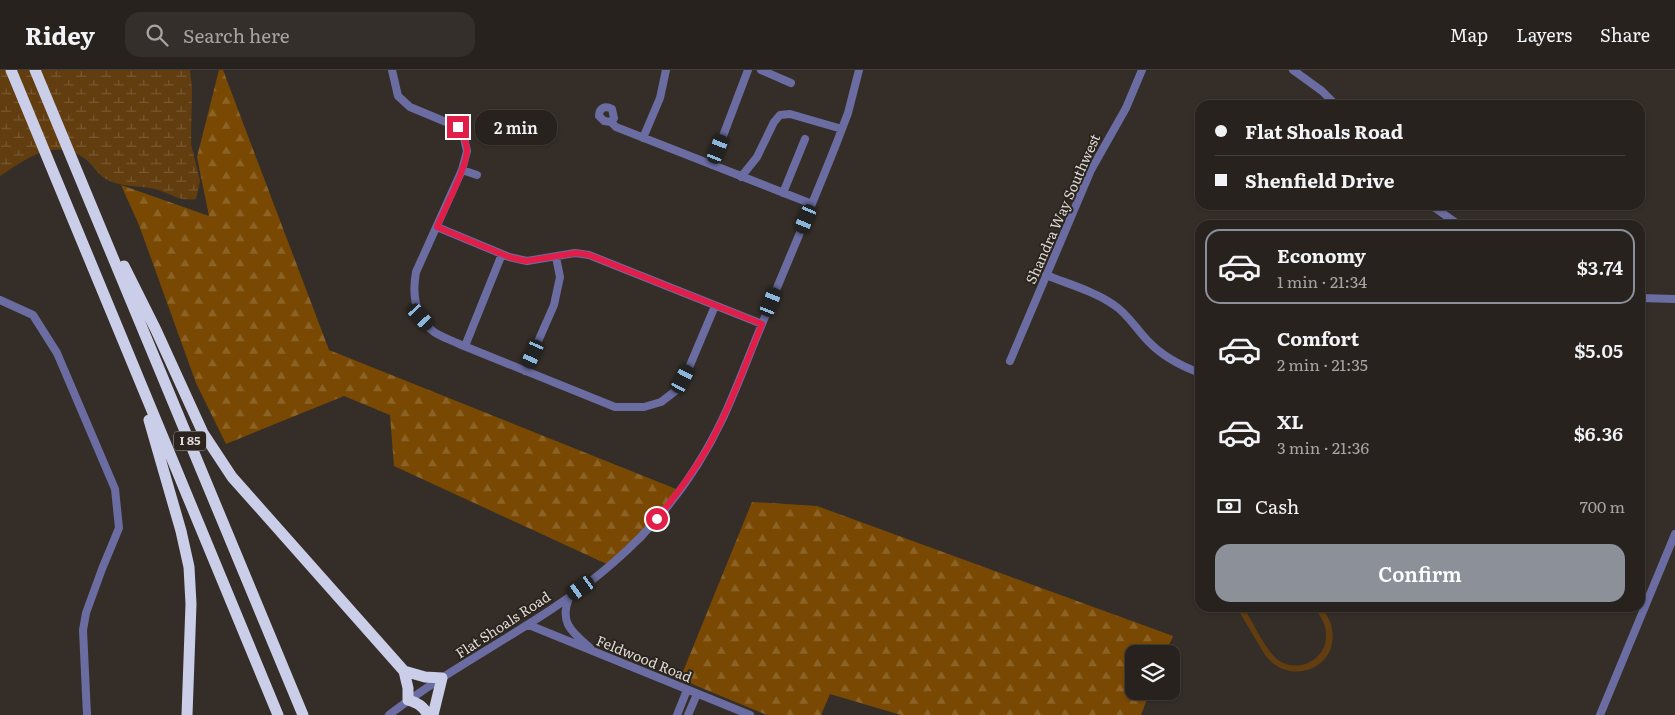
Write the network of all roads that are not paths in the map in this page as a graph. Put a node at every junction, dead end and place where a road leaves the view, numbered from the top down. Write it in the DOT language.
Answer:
graph roads {
  1 [pos="11,70"];
  2 [pos="35,70"];
  3 [pos="392,70"];
  4 [pos="666,70"];
  5 [pos="748,70"];
  6 [pos="760,70"];
  7 [pos="859,70"];
  8 [pos="1142,70"];
  9 [pos="1293,70"];
  10 [pos="791,82"];
  11 [pos="1331,100"];
  12 [pos="611,122"];
  13 [pos="842,128"];
  14 [pos="643,138"];
  15 [pos="805,139"];
  16 [pos="712,165"];
  17 [pos="76,168"];
  18 [pos="462,170"];
  19 [pos="477,175"];
  20 [pos="741,176"];
  21 [pos="783,193"];
  22 [pos="812,204"];
  23 [pos="1438,210"];
  24 [pos="1451,220"];
  25 [pos="437,227"];
  26 [pos="502,254"];
  27 [pos="556,256"];
  28 [pos="1046,275"];
  29 [pos="1645,298"];
  30 [pos="1675,299"];
  31 [pos="0,300"];
  32 [pos="715,306"];
  33 [pos="762,324"];
  34 [pos="465,346"];
  35 [pos="1010,361"];
  36 [pos="134,368"];
  37 [pos="525,371"];
  38 [pos="1195,371"];
  39 [pos="1675,534"];
  40 [pos="569,597"];
  41 [pos="1645,606"];
  42 [pos="1643,612"];
  43 [pos="529,625"];
  44 [pos="596,652"];
  45 [pos="404,671"];
  46 [pos="442,678"];
  47 [pos="687,690"];
  48 [pos="697,694"];
  49 [pos="408,700"];
  50 [pos="87,715"];
  51 [pos="187,715"];
  52 [pos="278,715"];
  53 [pos="303,715"];
  54 [pos="390,715"];
  55 [pos="428,715"];
  56 [pos="433,715"];
  57 [pos="677,715"];
  58 [pos="688,715"];
  59 [pos="750,715"];
  60 [pos="1600,715"];
  1 -- 36 [label="highway, I 85"];
  2 -- 17 [label="highway, I 85"];
  3 -- 18 [label="street"];
  4 -- 14 [label="street"];
  5 -- 16 [label="street"];
  6 -- 10 [label="street"];
  7 -- 13 [label="street, Flat Shoals Road"];
  8 -- 28 [label="street, Shandra Way Southwest"];
  9 -- 11 [label="street"];
  12 -- 14 [label="street"];
  13 -- 20 [label="street"];
  13 -- 22 [label="street, Flat Shoals Road"];
  14 -- 16 [label="street"];
  15 -- 21 [label="street"];
  16 -- 20 [label="street"];
  17 -- 45 [label="highway"];
  17 -- 53 [label="highway, I 85"];
  18 -- 19 [label="street"];
  18 -- 25 [label="street"];
  20 -- 21 [label="street"];
  21 -- 22 [label="street"];
  22 -- 33 [label="street, Flat Shoals Road"];
  23 -- 24 [label="street"];
  25 -- 26 [label="street"];
  25 -- 34 [label="street"];
  26 -- 27 [label="street"];
  26 -- 34 [label="street"];
  27 -- 32 [label="street"];
  27 -- 37 [label="street"];
  28 -- 35 [label="street, Shandra Way Southwest"];
  28 -- 38 [label="street"];
  29 -- 30 [label="street"];
  31 -- 50 [label="street"];
  32 -- 33 [label="street"];
  32 -- 37 [label="street"];
  33 -- 40 [label="street, Flat Shoals Road"];
  34 -- 37 [label="street"];
  36 -- 51 [label="highway"];
  36 -- 52 [label="highway, I 85"];
  39 -- 41 [label="street"];
  40 -- 43 [label="street, Flat Shoals Road"];
  40 -- 44 [label="street"];
  42 -- 60 [label="street"];
  43 -- 44 [label="street, Feldwood Road"];
  43 -- 46 [label="street, Flat Shoals Road"];
  44 -- 47 [label="street, Feldwood Road"];
  45 -- 46 [label="highway"];
  45 -- 49 [label="highway"];
  46 -- 49 [label="street, Flat Shoals Road"];
  46 -- 56 [label="highway"];
  47 -- 48 [label="street, Feldwood Road"];
  47 -- 57 [label="street"];
  48 -- 58 [label="street"];
  48 -- 59 [label="street, Feldwood Road"];
  49 -- 54 [label="street, Flat Shoals Road"];
  49 -- 55 [label="highway"];
}
